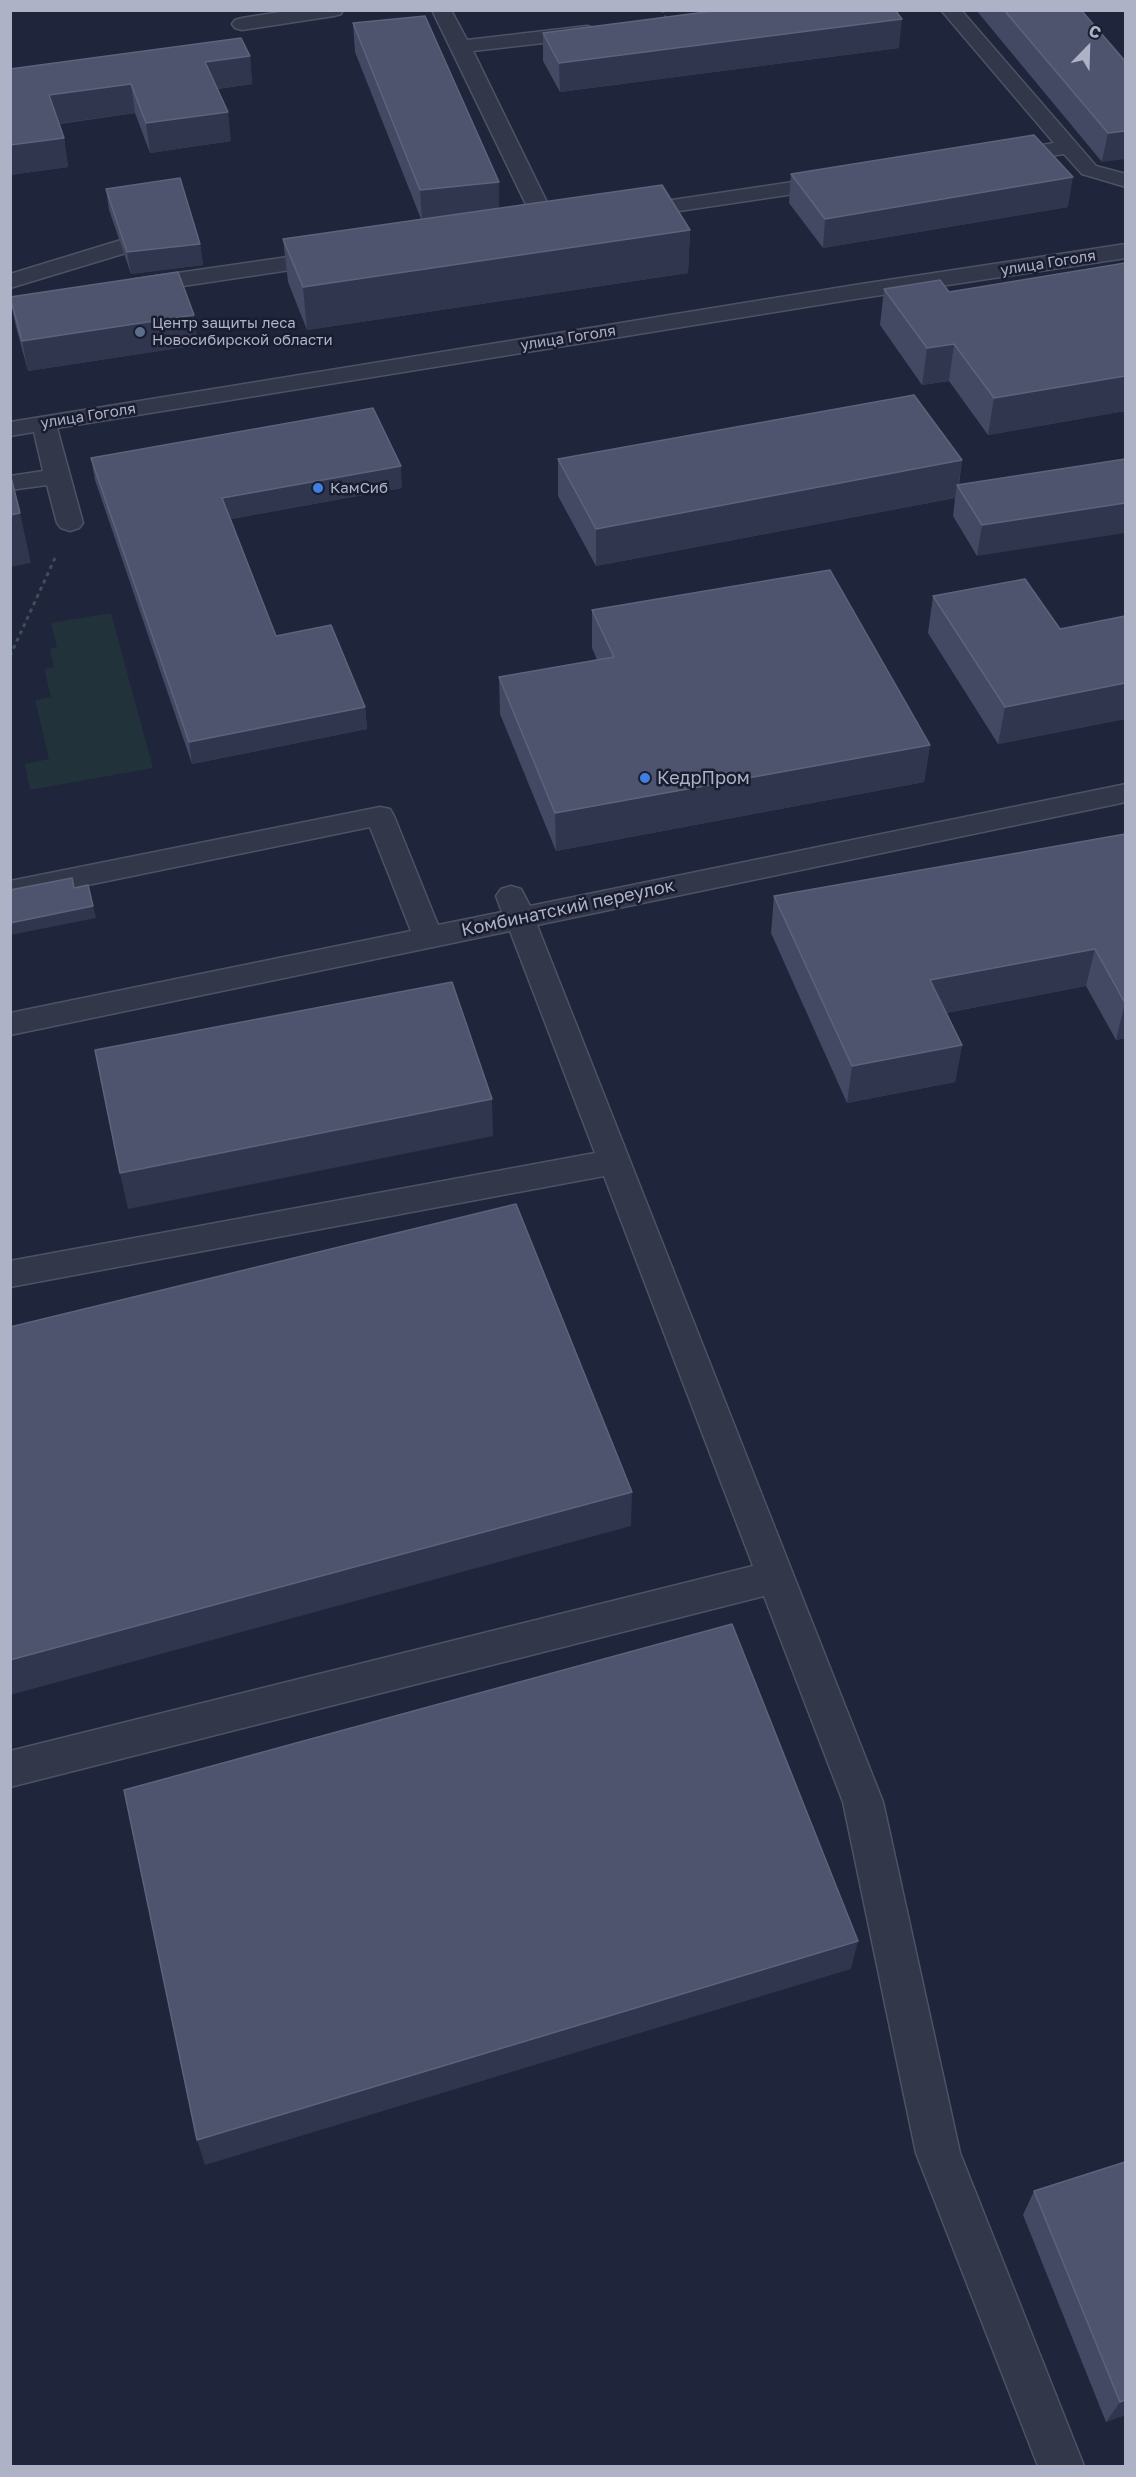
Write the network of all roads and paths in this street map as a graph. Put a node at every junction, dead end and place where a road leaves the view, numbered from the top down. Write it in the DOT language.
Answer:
graph roads {
  1 [pos="334,10"];
  2 [pos="441,10"];
  3 [pos="950,10"];
  4 [pos="665,17"];
  5 [pos="242,24"];
  6 [pos="461,47"];
  7 [pos="1069,147"];
  8 [pos="986,160"];
  9 [pos="856,179"];
  10 [pos="1125,181"];
  11 [pos="607,216"];
  12 [pos="571,221"];
  13 [pos="547,225"];
  14 [pos="524,228"];
  15 [pos="121,247"];
  16 [pos="1125,251"];
  17 [pos="349,254"];
  18 [pos="10,281"];
  19 [pos="116,290"];
  20 [pos="44,423"];
  21 [pos="10,429"];
  22 [pos="57,476"];
  23 [pos="10,483"];
  24 [pos="70,524"];
  25 [pos="10,656"];
  26 [pos="1125,793"];
  27 [pos="10,891"];
  28 [pos="515,907"];
  29 [pos="428,938"];
  30 [pos="10,1024"];
  31 [pos="613,1162"];
  32 [pos="10,1274"];
  33 [pos="775,1577"];
  34 [pos="10,1769"];
  35 [pos="1061,2466"];
  1 -- 5 [label="street"];
  2 -- 6 [label="street"];
  3 -- 7 [label="street"];
  4 -- 6 [label="street"];
  6 -- 13 [label="street"];
  7 -- 8 [label="street"];
  7 -- 10 [label="street"];
  9 -- 11 [label="street"];
  12 -- 13 [label="street"];
  13 -- 14 [label="street"];
  15 -- 18 [label="street"];
  16 -- 20 [label="street, улица Гоголя"];
  17 -- 19 [label="street"];
  20 -- 21 [label="street, улица Гоголя"];
  20 -- 22 [label="street"];
  22 -- 23 [label="street"];
  22 -- 24 [label="street"];
  24 -- 25 [label="path"];
  26 -- 28 [label="street, Комбинатский переулок"];
  27 -- 29 [label="street"];
  28 -- 29 [label="street, Комбинатский переулок"];
  28 -- 31 [label="street"];
  29 -- 30 [label="street, Комбинатский переулок"];
  31 -- 32 [label="street"];
  31 -- 33 [label="street"];
  33 -- 34 [label="street"];
  33 -- 35 [label="street"];
}
